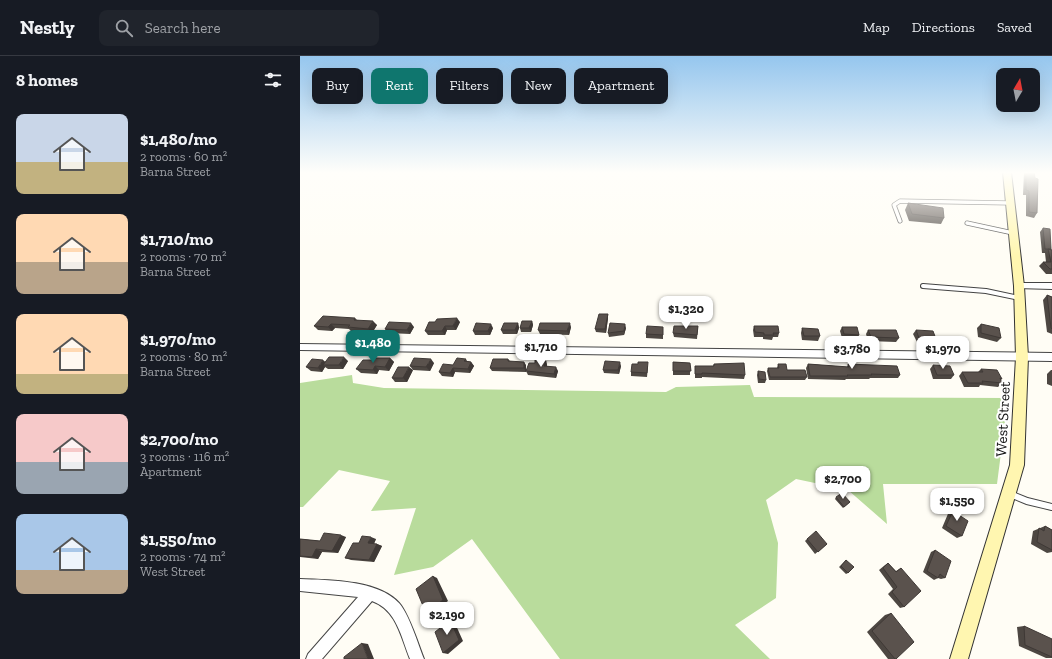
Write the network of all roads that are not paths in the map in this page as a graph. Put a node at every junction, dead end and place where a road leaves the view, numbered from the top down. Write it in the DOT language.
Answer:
graph roads {
  1 [pos="1010,203"];
  2 [pos="900,221"];
  3 [pos="967,223"];
  4 [pos="1013,232"];
  5 [pos="923,286"];
  6 [pos="1052,286"];
  7 [pos="1019,292"];
  8 [pos="300,347"];
  9 [pos="1022,357"];
  10 [pos="1052,357"];
  11 [pos="1008,493"];
  12 [pos="1052,507"];
  13 [pos="300,586"];
  14 [pos="370,594"];
  15 [pos="314,659"];
  16 [pos="417,659"];
  17 [pos="959,659"];
  1 -- 2 [label="lane"];
  1 -- 4 [label="main road, West Street"];
  3 -- 4 [label="lane"];
  4 -- 7 [label="main road, West Street"];
  5 -- 7 [label="lane"];
  6 -- 7 [label="street"];
  7 -- 9 [label="main road, West Street"];
  8 -- 9 [label="street"];
  9 -- 10 [label="street"];
  9 -- 11 [label="main road, West Street"];
  11 -- 12 [label="lane"];
  11 -- 17 [label="main road, West Street"];
  13 -- 14 [label="street"];
  14 -- 15 [label="street"];
  14 -- 16 [label="street"];
}
